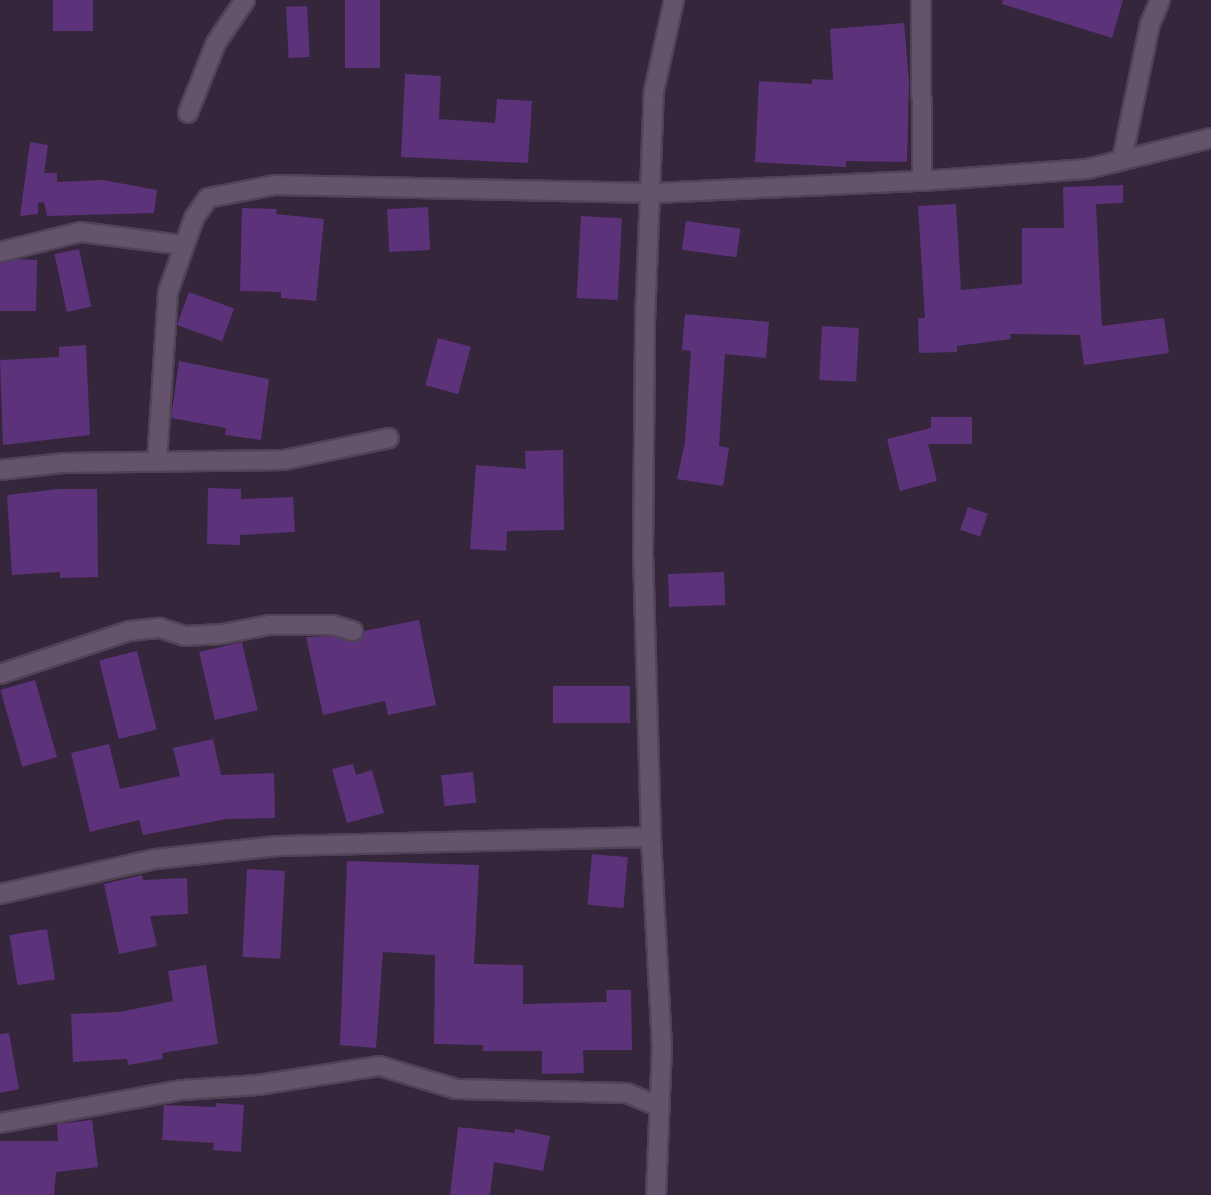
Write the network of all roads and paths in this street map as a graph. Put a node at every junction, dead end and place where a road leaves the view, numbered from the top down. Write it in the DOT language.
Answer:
graph roads {
  1 [pos="245,0"];
  2 [pos="674,0"];
  3 [pos="921,0"];
  4 [pos="1160,0"];
  5 [pos="188,113"];
  6 [pos="1211,138"];
  7 [pos="1122,160"];
  8 [pos="922,181"];
  9 [pos="653,193"];
  10 [pos="183,245"];
  11 [pos="0,252"];
  12 [pos="389,438"];
  13 [pos="157,462"];
  14 [pos="0,470"];
  15 [pos="353,631"];
  16 [pos="0,674"];
  17 [pos="651,837"];
  18 [pos="0,894"];
  19 [pos="660,1107"];
  20 [pos="0,1123"];
  21 [pos="656,1195"];
  1 -- 5 [label="street"];
  2 -- 9 [label="street"];
  3 -- 8 [label="street"];
  4 -- 7 [label="street"];
  6 -- 7 [label="street"];
  7 -- 8 [label="street"];
  8 -- 9 [label="street"];
  9 -- 10 [label="street"];
  9 -- 17 [label="street"];
  10 -- 11 [label="street"];
  10 -- 13 [label="street"];
  12 -- 13 [label="street"];
  13 -- 14 [label="street"];
  15 -- 16 [label="street"];
  17 -- 18 [label="street"];
  17 -- 19 [label="street"];
  19 -- 20 [label="street"];
  19 -- 21 [label="street"];
}
